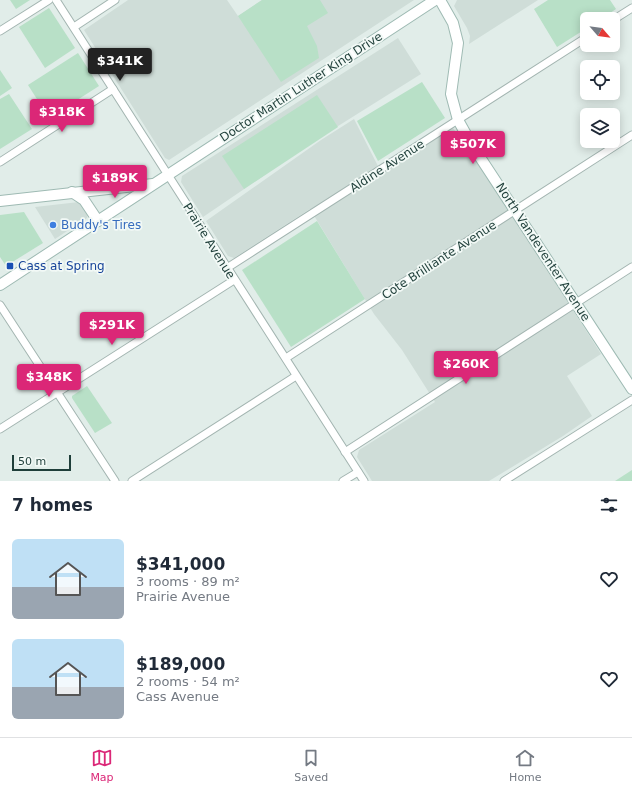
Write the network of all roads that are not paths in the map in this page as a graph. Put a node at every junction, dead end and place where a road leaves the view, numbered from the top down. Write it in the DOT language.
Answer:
graph roads {
  1 [pos="49,0"];
  2 [pos="56,0"];
  3 [pos="115,0"];
  4 [pos="435,0"];
  5 [pos="440,0"];
  6 [pos="632,8"];
  7 [pos="620,16"];
  8 [pos="74,27"];
  9 [pos="0,31"];
  10 [pos="580,42"];
  11 [pos="113,88"];
  12 [pos="458,120"];
  13 [pos="632,135"];
  14 [pos="0,162"];
  15 [pos="168,175"];
  16 [pos="155,184"];
  17 [pos="72,192"];
  18 [pos="0,201"];
  19 [pos="517,210"];
  20 [pos="98,221"];
  21 [pos="632,267"];
  22 [pos="227,268"];
  23 [pos="234,280"];
  24 [pos="0,285"];
  25 [pos="576,303"];
  26 [pos="0,305"];
  27 [pos="286,358"];
  28 [pos="296,376"];
  29 [pos="632,389"];
  30 [pos="57,392"];
  31 [pos="632,400"];
  32 [pos="0,429"];
  33 [pos="345,452"];
  34 [pos="358,472"];
  35 [pos="115,481"];
  36 [pos="132,481"];
  37 [pos="343,481"];
  38 [pos="364,481"];
  39 [pos="504,481"];
  1 -- 9 [label="street"];
  2 -- 8 [label="street, Prairie Avenue"];
  3 -- 8 [label="street"];
  4 -- 15 [label="main road, Doctor Martin Luther King Drive"];
  5 -- 12 [label="main road, North Vandeventer Avenue"];
  6 -- 7 [label="street"];
  8 -- 11 [label="street, Prairie Avenue"];
  10 -- 12 [label="street, Aldine Avenue"];
  11 -- 14 [label="street"];
  11 -- 15 [label="street, Prairie Avenue"];
  12 -- 19 [label="main road, North Vandeventer Avenue"];
  12 -- 22 [label="street, Aldine Avenue"];
  13 -- 19 [label="street, Cote Brilliante Avenue"];
  15 -- 16 [label="main road, Doctor Martin Luther King Drive"];
  15 -- 22 [label="street, Prairie Avenue"];
  16 -- 17 [label="main road"];
  16 -- 20 [label="main road, Doctor Martin Luther King Drive"];
  17 -- 18 [label="main road"];
  17 -- 20 [label="main road"];
  19 -- 25 [label="main road, North Vandeventer Avenue"];
  19 -- 27 [label="street, Cote Brilliante Avenue"];
  20 -- 24 [label="main road, Doctor Martin Luther King Drive"];
  21 -- 25 [label="street"];
  22 -- 23 [label="street, Prairie Avenue"];
  23 -- 27 [label="street, Prairie Avenue"];
  23 -- 30 [label="street"];
  25 -- 29 [label="main road, North Vandeventer Avenue"];
  25 -- 33 [label="street"];
  26 -- 30 [label="street"];
  27 -- 28 [label="street, Prairie Avenue"];
  28 -- 33 [label="street, Prairie Avenue"];
  28 -- 36 [label="street"];
  30 -- 32 [label="street"];
  30 -- 35 [label="street"];
  31 -- 39 [label="street"];
  33 -- 34 [label="street, Prairie Avenue"];
  34 -- 37 [label="street"];
  34 -- 38 [label="street, Prairie Avenue"];
}
